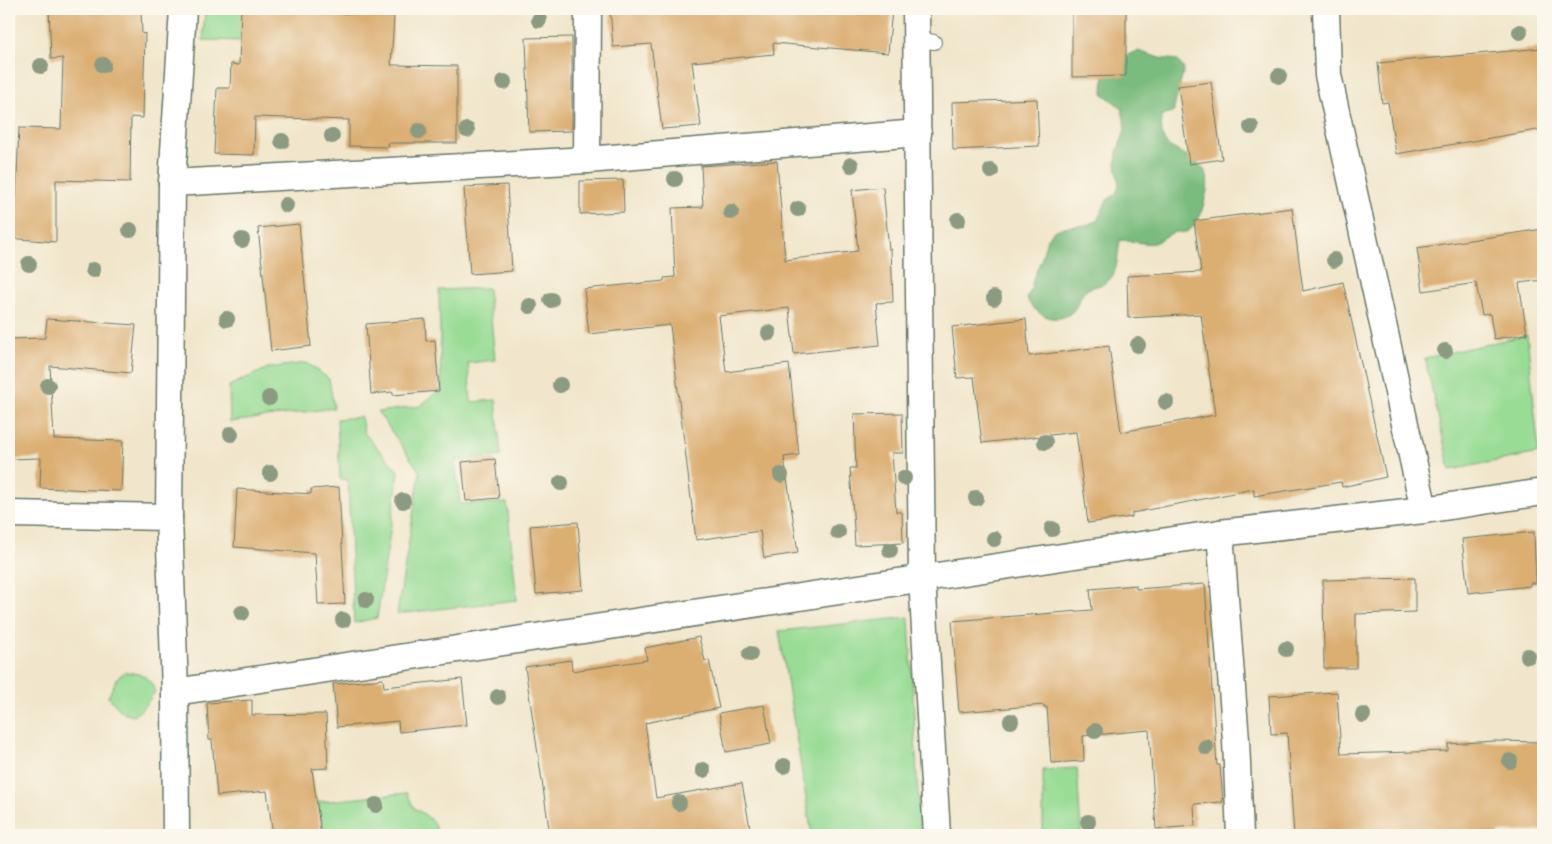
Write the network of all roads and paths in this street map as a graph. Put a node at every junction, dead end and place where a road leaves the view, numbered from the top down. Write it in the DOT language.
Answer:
graph roads {
  1 [pos="183,9"];
  2 [pos="588,9"];
  3 [pos="916,9"];
  4 [pos="1326,9"];
  5 [pos="918,133"];
  6 [pos="587,160"];
  7 [pos="172,183"];
  8 [pos="1543,492"];
  9 [pos="1424,510"];
  10 [pos="9,514"];
  11 [pos="169,517"];
  12 [pos="1220,534"];
  13 [pos="922,578"];
  14 [pos="175,692"];
  15 [pos="176,835"];
  16 [pos="937,835"];
  17 [pos="1240,835"];
  1 -- 7 [label="street"];
  2 -- 6 [label="street"];
  3 -- 5 [label="street"];
  4 -- 9 [label="street"];
  5 -- 6 [label="street"];
  5 -- 13 [label="street"];
  6 -- 7 [label="street"];
  7 -- 11 [label="street"];
  8 -- 9 [label="street"];
  9 -- 12 [label="street"];
  10 -- 11 [label="street"];
  11 -- 14 [label="street"];
  12 -- 13 [label="street"];
  12 -- 17 [label="street"];
  13 -- 14 [label="street"];
  13 -- 16 [label="street"];
  14 -- 15 [label="street"];
}
